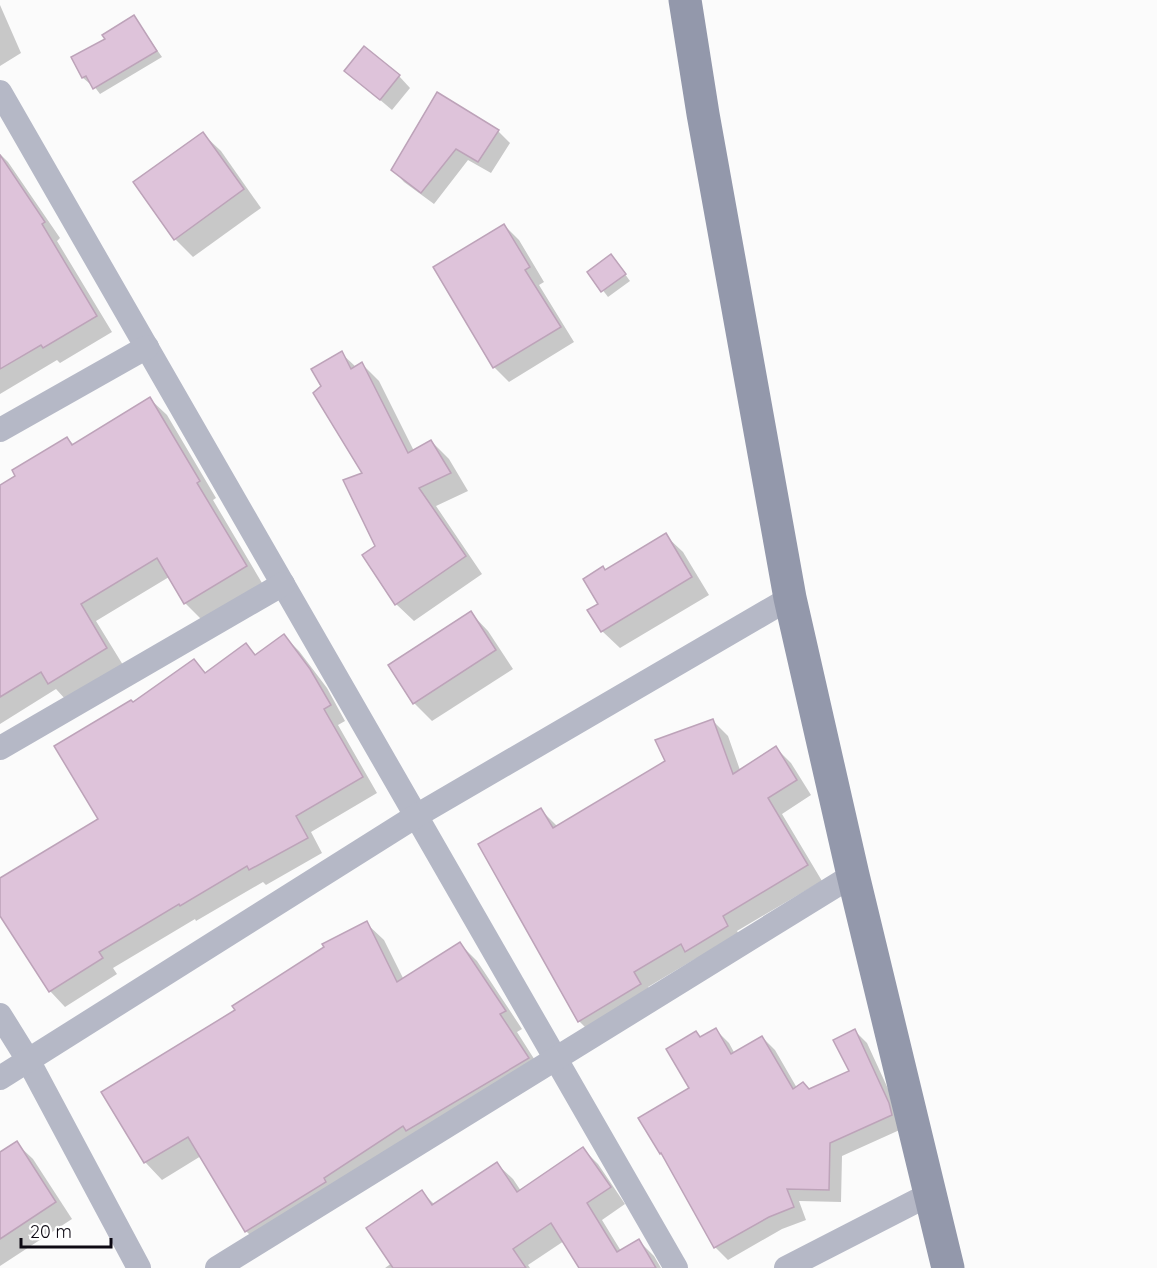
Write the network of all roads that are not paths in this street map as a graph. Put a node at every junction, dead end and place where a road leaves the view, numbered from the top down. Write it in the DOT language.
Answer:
graph roads {
  1 [pos="685,0"];
  2 [pos="0,92"];
  3 [pos="147,347"];
  4 [pos="0,430"];
  5 [pos="283,584"];
  6 [pos="790,597"];
  7 [pos="0,748"];
  8 [pos="416,816"];
  9 [pos="853,875"];
  10 [pos="0,1015"];
  11 [pos="556,1059"];
  12 [pos="28,1060"];
  13 [pos="0,1078"];
  14 [pos="930,1194"];
  15 [pos="139,1268"];
  16 [pos="217,1268"];
  17 [pos="676,1268"];
  18 [pos="786,1268"];
  19 [pos="948,1268"];
  1 -- 6 [label="street"];
  2 -- 3 [label="street"];
  3 -- 4 [label="street"];
  3 -- 5 [label="street"];
  5 -- 7 [label="street"];
  5 -- 8 [label="street"];
  6 -- 8 [label="street"];
  6 -- 9 [label="street"];
  8 -- 11 [label="street"];
  8 -- 12 [label="street"];
  9 -- 11 [label="street"];
  9 -- 14 [label="street"];
  10 -- 12 [label="street"];
  11 -- 16 [label="street"];
  11 -- 17 [label="street"];
  12 -- 13 [label="street"];
  12 -- 15 [label="street"];
  14 -- 18 [label="street"];
  14 -- 19 [label="street"];
}
